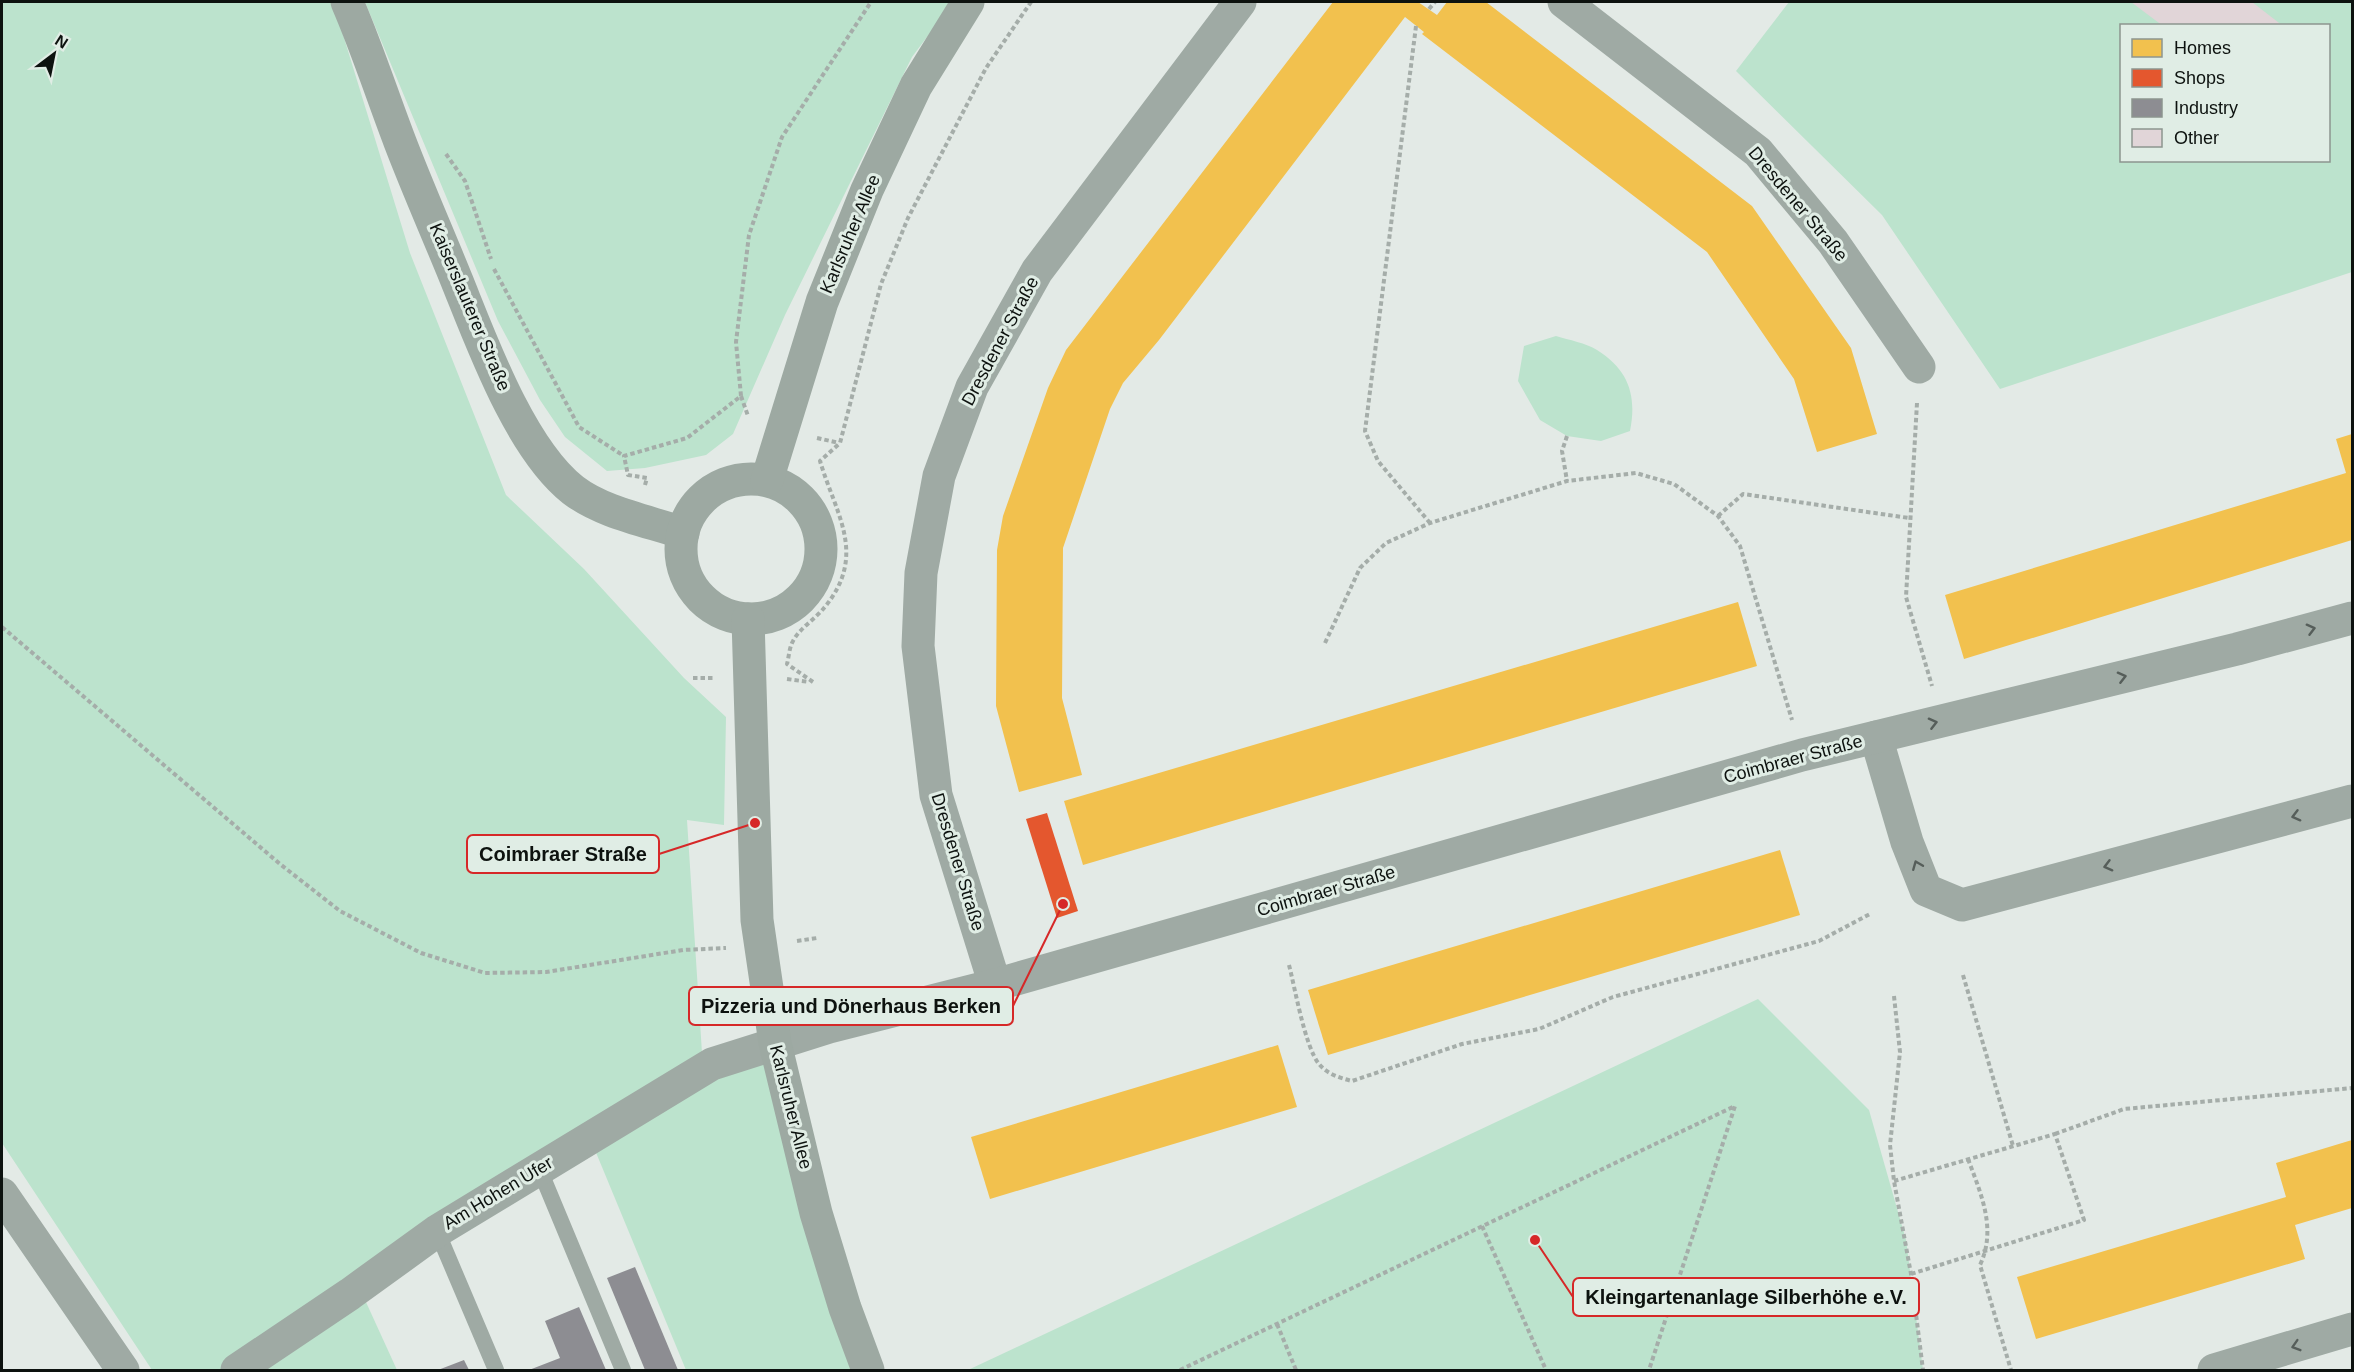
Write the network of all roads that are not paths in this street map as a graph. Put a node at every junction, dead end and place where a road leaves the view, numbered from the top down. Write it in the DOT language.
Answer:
graph roads {
  1 [pos="347,2"];
  2 [pos="968,2"];
  3 [pos="1240,2"];
  4 [pos="1564,2"];
  5 [pos="1919,367"];
  6 [pos="767,480"];
  7 [pos="682,533"];
  8 [pos="2352,618"];
  9 [pos="747,619"];
  10 [pos="1876,737"];
  11 [pos="2352,801"];
  12 [pos="994,986"];
  13 [pos="775,1043"];
  14 [pos="539,1168"];
  15 [pos="2,1194"];
  16 [pos="437,1231"];
  17 [pos="2352,1329"];
  18 [pos="123,1371"];
  19 [pos="237,1371"];
  20 [pos="495,1371"];
  21 [pos="623,1371"];
  22 [pos="868,1371"];
  23 [pos="2214,1371"];
  1 -- 7 [label="street, Kaiserslauterer Straße"];
  2 -- 6 [label="street, Karlsruher Allee"];
  3 -- 12 [label="street, Dresdener Straße"];
  4 -- 5 [label="street, Dresdener Straße"];
  6 -- 7 [label="street"];
  6 -- 9 [label="street"];
  7 -- 9 [label="street"];
  10 -- 8 [label="street, Coimbraer Straße, one-way"];
  9 -- 13 [label="street, Karlsruher Allee"];
  11 -- 10 [label="street, Coimbraer Straße, one-way"];
  10 -- 12 [label="street, Coimbraer Straße"];
  12 -- 13 [label="street, Coimbraer Straße"];
  13 -- 14 [label="street, Am Hohen Ufer"];
  13 -- 22 [label="street, Karlsruher Allee"];
  14 -- 16 [label="street, Am Hohen Ufer"];
  14 -- 21 [label="lane"];
  15 -- 18 [label="street"];
  16 -- 19 [label="street, Am Hohen Ufer"];
  16 -- 20 [label="lane"];
  17 -- 23 [label="street, one-way"];
}
